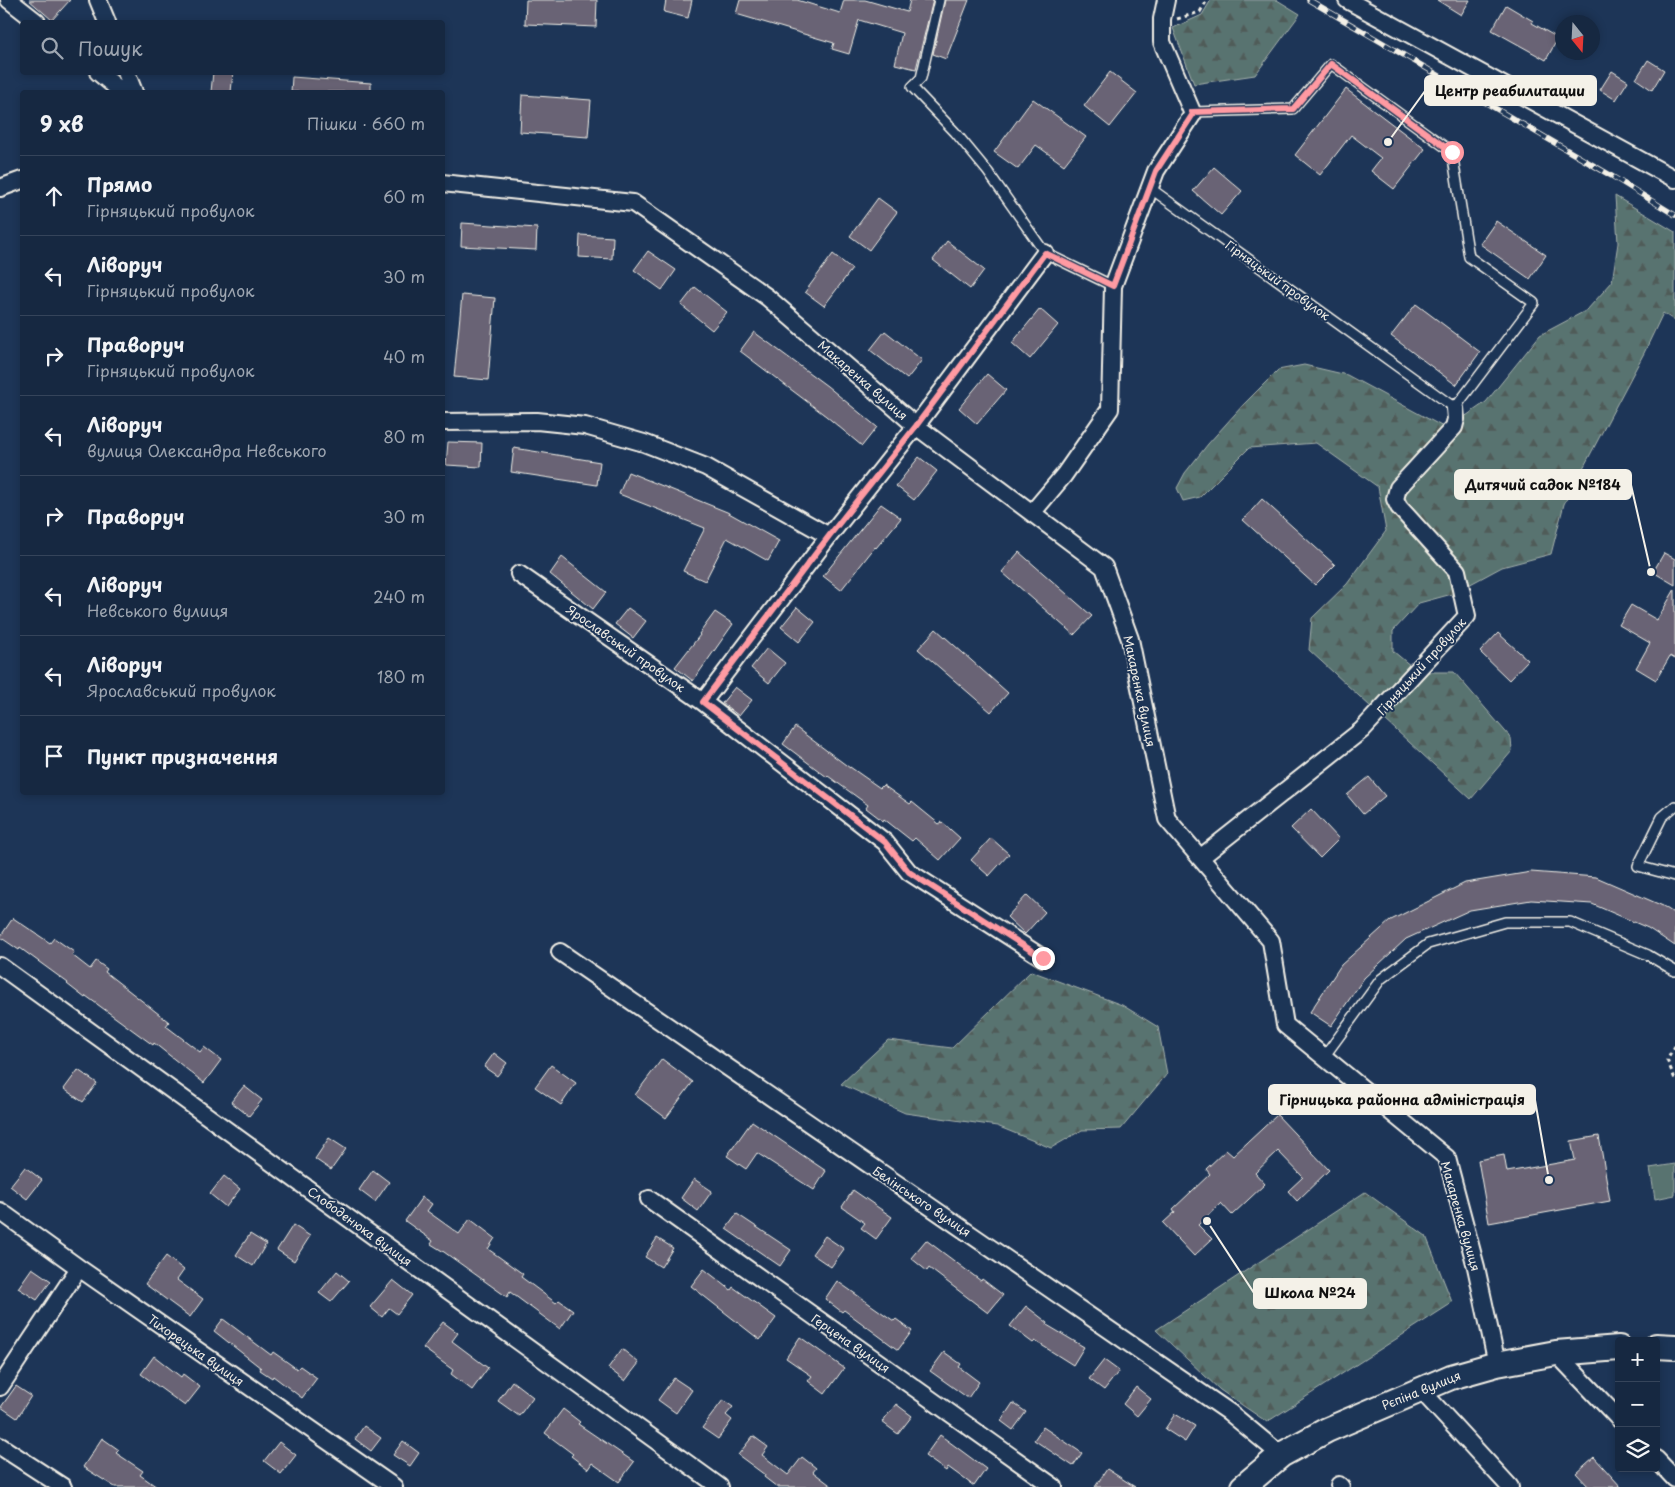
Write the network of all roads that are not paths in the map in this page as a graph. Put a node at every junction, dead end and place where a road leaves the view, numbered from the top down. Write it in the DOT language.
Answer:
graph roads {
  1 [pos="9,0"];
  2 [pos="98,0"];
  3 [pos="939,0"];
  4 [pos="1166,0"];
  5 [pos="1347,0"];
  6 [pos="34,20"];
  7 [pos="106,20"];
  8 [pos="102,75"];
  9 [pos="127,75"];
  10 [pos="120,90"];
  11 [pos="133,90"];
  12 [pos="1192,112"];
  13 [pos="1675,179"];
  14 [pos="20,181"];
  15 [pos="445,182"];
  16 [pos="0,188"];
  17 [pos="1150,188"];
  18 [pos="1045,253"];
  19 [pos="1113,286"];
  20 [pos="1455,408"];
  21 [pos="445,422"];
  22 [pos="916,426"];
  23 [pos="1032,513"];
  24 [pos="829,536"];
  25 [pos="519,574"];
  26 [pos="703,702"];
  27 [pos="1675,806"];
  28 [pos="1200,858"];
  29 [pos="1675,876"];
  30 [pos="560,952"];
  31 [pos="1043,958"];
  32 [pos="0,966"];
  33 [pos="1675,971"];
  34 [pos="1324,1057"];
  35 [pos="649,1200"];
  36 [pos="0,1210"];
  37 [pos="79,1268"];
  38 [pos="1660,1346"];
  39 [pos="1675,1347"];
  40 [pos="1615,1348"];
  41 [pos="1556,1353"];
  42 [pos="1497,1364"];
  43 [pos="0,1386"];
  44 [pos="1420,1389"];
  45 [pos="1615,1415"];
  46 [pos="0,1446"];
  47 [pos="1281,1455"];
  48 [pos="1660,1463"];
  49 [pos="1675,1479"];
  50 [pos="62,1487"];
  51 [pos="394,1487"];
  52 [pos="720,1487"];
  53 [pos="1054,1487"];
  54 [pos="1243,1487"];
  55 [pos="1510,1487"];
  1 -- 6 [label="street"];
  2 -- 7 [label="street"];
  3 -- 18 [label="lane"];
  4 -- 12 [label="street"];
  5 -- 13 [label="street"];
  8 -- 10 [label="street"];
  9 -- 11 [label="street"];
  12 -- 17 [label="street"];
  12 -- 20 [label="lane, Гірняцький провулок"];
  14 -- 16 [label="street"];
  15 -- 22 [label="street, Макаренка вулиця"];
  17 -- 19 [label="street"];
  17 -- 20 [label="lane, Гірняцький провулок"];
  18 -- 19 [label="lane"];
  18 -- 22 [label="street"];
  19 -- 23 [label="street"];
  20 -- 28 [label="street, Гірняцький провулок"];
  21 -- 24 [label="street"];
  22 -- 23 [label="street, Макаренка вулиця"];
  22 -- 24 [label="street"];
  23 -- 28 [label="street, Макаренка вулиця"];
  24 -- 26 [label="street"];
  25 -- 26 [label="street, Ярославський провулок"];
  26 -- 31 [label="street, Ярославський провулок"];
  27 -- 29 [label="lane"];
  28 -- 34 [label="street, Макаренка вулиця"];
  30 -- 47 [label="street, Белінського вулиця"];
  32 -- 52 [label="street, Слободенюка вулиця"];
  33 -- 34 [label="lane"];
  34 -- 42 [label="street, Макаренка вулиця"];
  35 -- 53 [label="street, Герцена вулиця"];
  36 -- 37 [label="street, Тихорецька вулиця"];
  37 -- 43 [label="street"];
  37 -- 51 [label="street, Тихорецька вулиця"];
  38 -- 39 [label="street"];
  40 -- 41 [label="street, Рєпіна вулиця"];
  41 -- 42 [label="street, Рєпіна вулиця"];
  41 -- 45 [label="street"];
  42 -- 44 [label="street, Рєпіна вулиця"];
  44 -- 47 [label="street, Рєпіна вулиця"];
  44 -- 55 [label="street"];
  46 -- 50 [label="street"];
  47 -- 54 [label="street, Рєпіна вулиця"];
  48 -- 49 [label="street"];
}
